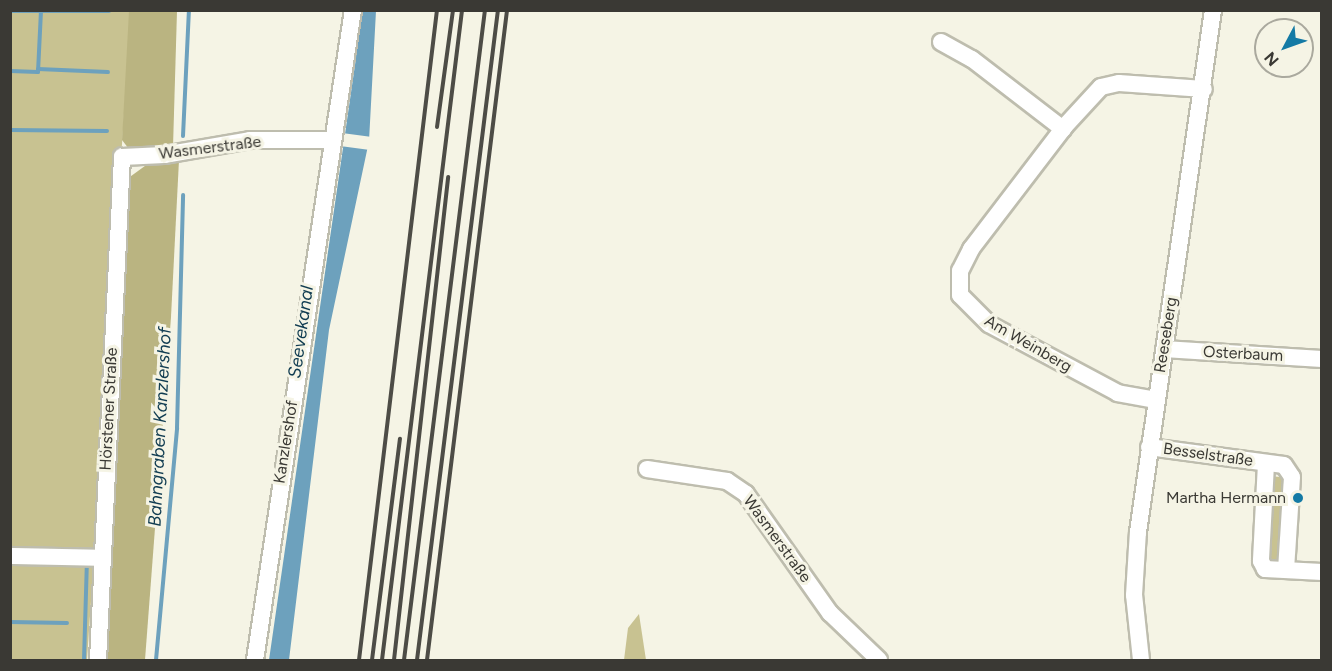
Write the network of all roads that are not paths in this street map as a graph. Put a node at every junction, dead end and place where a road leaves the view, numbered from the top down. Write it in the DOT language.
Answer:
graph roads {
  1 [pos="353,10"];
  2 [pos="1213,10"];
  3 [pos="941,42"];
  4 [pos="1204,89"];
  5 [pos="1063,129"];
  6 [pos="333,140"];
  7 [pos="122,157"];
  8 [pos="1164,349"];
  9 [pos="1322,358"];
  10 [pos="1156,400"];
  11 [pos="1149,447"];
  12 [pos="1266,464"];
  13 [pos="647,469"];
  14 [pos="10,556"];
  15 [pos="102,558"];
  16 [pos="1286,570"];
  17 [pos="1322,572"];
  18 [pos="98,660"];
  19 [pos="255,660"];
  20 [pos="879,660"];
  21 [pos="1140,660"];
  1 -- 6 [label="street, Kanzlershof"];
  2 -- 4 [label="street, Reeseberg"];
  3 -- 5 [label="street"];
  4 -- 5 [label="street, Am Weinberg"];
  4 -- 8 [label="street, Reeseberg"];
  5 -- 10 [label="street, Am Weinberg"];
  6 -- 7 [label="street, Wasmerstraße"];
  6 -- 19 [label="street, Kanzlershof"];
  7 -- 15 [label="street, Hörstener Straße"];
  8 -- 9 [label="street, Osterbaum"];
  8 -- 10 [label="street, Reeseberg"];
  10 -- 11 [label="street, Reeseberg"];
  11 -- 12 [label="street, Besselstraße"];
  11 -- 21 [label="street, Reeseberg"];
  12 -- 16 [label="street, Besselstraße"];
  12 -- 16 [label="street, Besselstraße"];
  13 -- 20 [label="street, Wasmerstraße"];
  14 -- 15 [label="street"];
  15 -- 18 [label="street, Hörstener Straße"];
  16 -- 17 [label="street, Besselstraße"];
}
